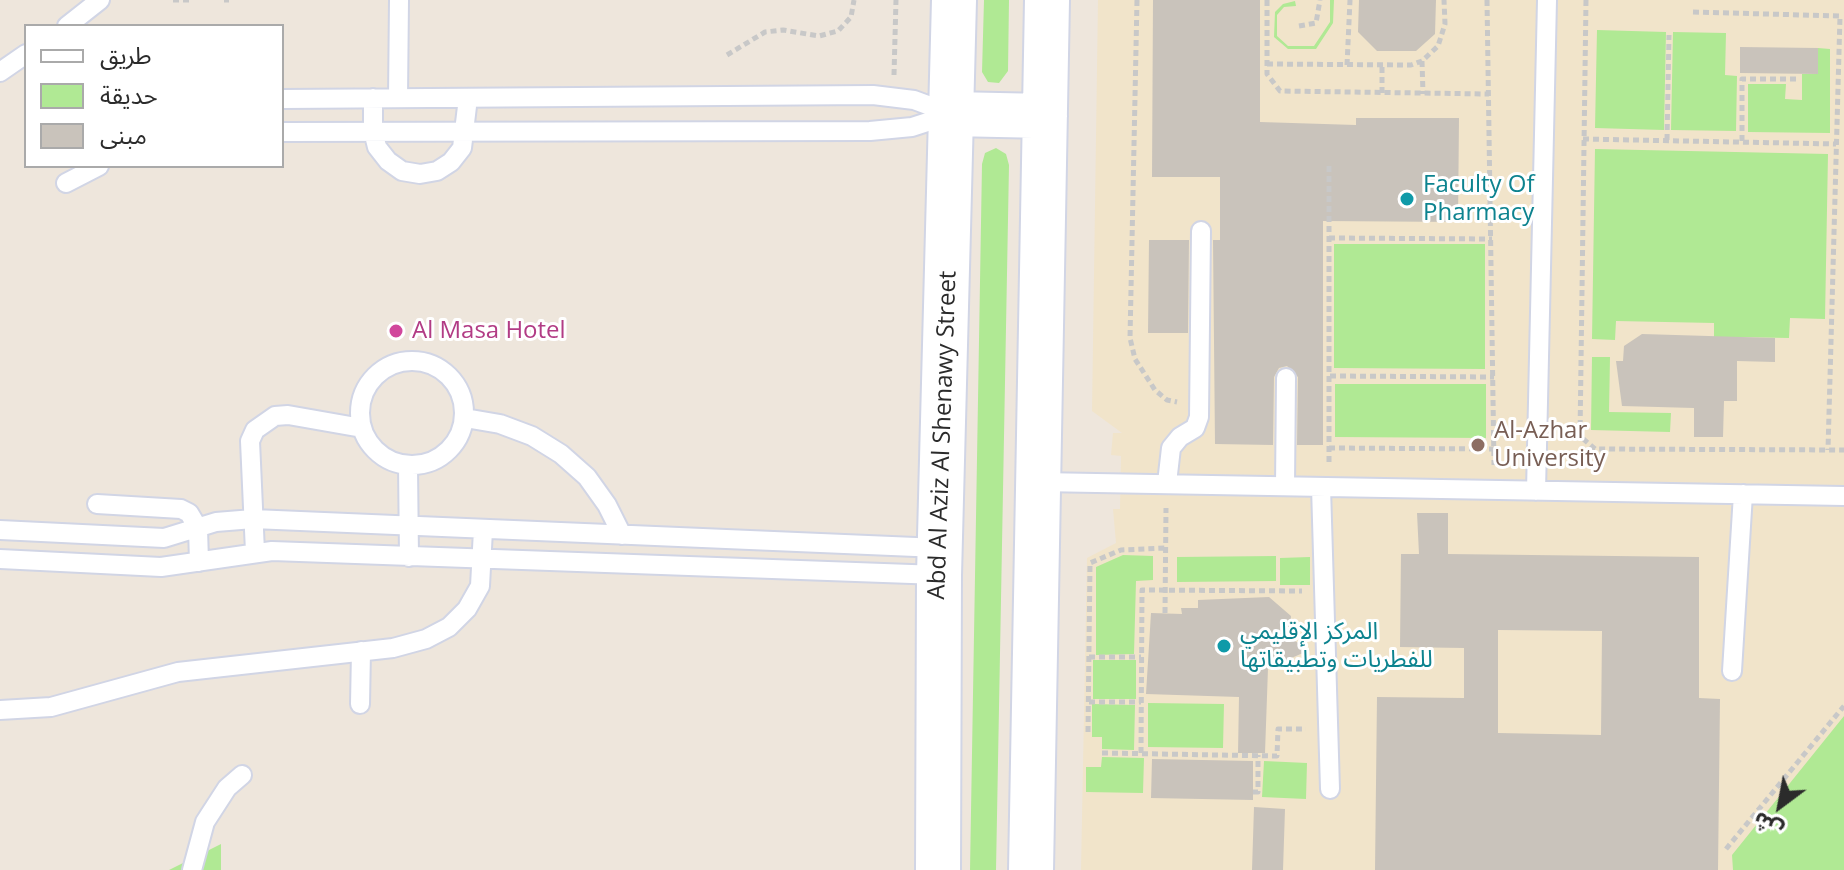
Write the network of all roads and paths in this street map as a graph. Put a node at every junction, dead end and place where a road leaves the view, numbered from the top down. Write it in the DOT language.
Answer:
graph roads {
  1 [pos="100,0"];
  2 [pos="173,0"];
  3 [pos="191,0"];
  4 [pos="399,0"];
  5 [pos="854,0"];
  6 [pos="896,0"];
  7 [pos="954,0"];
  8 [pos="1047,0"];
  9 [pos="1137,0"];
  10 [pos="1267,0"];
  11 [pos="1320,0"];
  12 [pos="1350,0"];
  13 [pos="1444,0"];
  14 [pos="1487,0"];
  15 [pos="1547,0"];
  16 [pos="1586,0"];
  17 [pos="1693,12"];
  18 [pos="70,24"];
  19 [pos="1299,26"];
  20 [pos="1669,35"];
  21 [pos="24,55"];
  22 [pos="727,55"];
  23 [pos="1422,61"];
  24 [pos="1267,64"];
  25 [pos="1347,65"];
  26 [pos="1382,66"];
  27 [pos="0,72"];
  28 [pos="1798,79"];
  29 [pos="1382,93"];
  30 [pos="1423,94"];
  31 [pos="1489,94"];
  32 [pos="821,96"];
  33 [pos="894,96"];
  34 [pos="373,98"];
  35 [pos="398,98"];
  36 [pos="468,98"];
  37 [pos="284,99"];
  38 [pos="952,114"];
  39 [pos="1045,116"];
  40 [pos="819,130"];
  41 [pos="373,131"];
  42 [pos="466,131"];
  43 [pos="284,132"];
  44 [pos="1583,139"];
  45 [pos="1667,140"];
  46 [pos="1742,141"];
  47 [pos="1836,144"];
  48 [pos="1329,165"];
  49 [pos="95,168"];
  50 [pos="66,183"];
  51 [pos="1201,231"];
  52 [pos="1329,238"];
  53 [pos="1493,239"];
  54 [pos="1330,376"];
  55 [pos="1494,377"];
  56 [pos="1286,378"];
  57 [pos="1199,403"];
  58 [pos="465,418"];
  59 [pos="362,428"];
  60 [pos="1329,448"];
  61 [pos="1494,449"];
  62 [pos="1828,450"];
  63 [pos="1844,450"];
  64 [pos="408,465"];
  65 [pos="1038,482"];
  66 [pos="1167,483"];
  67 [pos="1285,486"];
  68 [pos="1325,487"];
  69 [pos="1494,490"];
  70 [pos="1536,491"];
  71 [pos="1743,494"];
  72 [pos="1844,496"];
  73 [pos="97,504"];
  74 [pos="253,519"];
  75 [pos="409,527"];
  76 [pos="198,528"];
  77 [pos="0,530"];
  78 [pos="483,530"];
  79 [pos="602,535"];
  80 [pos="622,535"];
  81 [pos="1166,548"];
  82 [pos="255,552"];
  83 [pos="409,557"];
  84 [pos="0,559"];
  85 [pos="484,560"];
  86 [pos="199,562"];
  87 [pos="939,562"];
  88 [pos="602,564"];
  89 [pos="1166,590"];
  90 [pos="1324,591"];
  91 [pos="1165,613"];
  92 [pos="361,651"];
  93 [pos="1089,657"];
  94 [pos="1141,657"];
  95 [pos="1732,671"];
  96 [pos="1089,702"];
  97 [pos="1141,702"];
  98 [pos="360,704"];
  99 [pos="1844,706"];
  100 [pos="0,710"];
  101 [pos="1328,729"];
  102 [pos="1088,732"];
  103 [pos="1102,753"];
  104 [pos="1141,753"];
  105 [pos="1258,755"];
  106 [pos="242,775"];
  107 [pos="1330,789"];
  108 [pos="1253,792"];
  109 [pos="1726,849"];
  110 [pos="192,870"];
  111 [pos="938,870"];
  112 [pos="1031,870"];
  1 -- 18 [label="lane"];
  2 -- 3 [label="path"];
  4 -- 35 [label="lane"];
  5 -- 22 [label="path"];
  6 -- 33 [label="path"];
  7 -- 38 [label="street, Abd Al Aziz Al Shenawy Street"];
  8 -- 39 [label="street"];
  9 -- 57 [label="path"];
  10 -- 24 [label="path"];
  11 -- 19 [label="path"];
  12 -- 25 [label="path"];
  13 -- 23 [label="path"];
  14 -- 31 [label="path"];
  15 -- 70 [label="lane"];
  16 -- 44 [label="path"];
  17 -- 47 [label="path"];
  20 -- 45 [label="path"];
  21 -- 27 [label="lane"];
  23 -- 26 [label="path"];
  23 -- 30 [label="path"];
  24 -- 25 [label="path"];
  24 -- 29 [label="path"];
  25 -- 26 [label="path"];
  26 -- 29 [label="path"];
  28 -- 46 [label="path"];
  29 -- 30 [label="path"];
  30 -- 31 [label="path"];
  31 -- 53 [label="path"];
  32 -- 33 [label="lane"];
  32 -- 36 [label="lane"];
  32 -- 40 [label="lane"];
  33 -- 38 [label="lane"];
  34 -- 35 [label="lane"];
  34 -- 37 [label="lane"];
  34 -- 41 [label="lane"];
  35 -- 36 [label="lane"];
  36 -- 42 [label="lane"];
  38 -- 39 [label="street"];
  38 -- 40 [label="lane"];
  38 -- 87 [label="street, Abd Al Aziz Al Shenawy Street"];
  39 -- 65 [label="street"];
  40 -- 42 [label="lane"];
  41 -- 42 [label="lane"];
  41 -- 42 [label="lane"];
  41 -- 43 [label="lane"];
  44 -- 45 [label="path"];
  44 -- 62 [label="path"];
  45 -- 46 [label="path"];
  46 -- 47 [label="path"];
  47 -- 62 [label="path"];
  48 -- 52 [label="path"];
  49 -- 50 [label="lane"];
  51 -- 57 [label="lane"];
  52 -- 53 [label="path"];
  52 -- 54 [label="path"];
  53 -- 55 [label="path"];
  54 -- 55 [label="path"];
  54 -- 60 [label="path"];
  55 -- 61 [label="path"];
  56 -- 67 [label="lane"];
  57 -- 66 [label="lane"];
  58 -- 59 [label="lane"];
  58 -- 64 [label="lane"];
  58 -- 80 [label="lane"];
  59 -- 64 [label="lane"];
  59 -- 74 [label="lane"];
  60 -- 61 [label="path"];
  60 -- 68 [label="path"];
  61 -- 69 [label="path"];
  62 -- 63 [label="path"];
  64 -- 75 [label="lane"];
  65 -- 66 [label="lane"];
  65 -- 112 [label="street"];
  66 -- 67 [label="lane"];
  66 -- 81 [label="path"];
  67 -- 68 [label="lane"];
  68 -- 69 [label="lane"];
  68 -- 90 [label="lane"];
  69 -- 70 [label="lane"];
  70 -- 71 [label="lane"];
  71 -- 72 [label="lane"];
  71 -- 95 [label="lane"];
  73 -- 76 [label="lane"];
  74 -- 75 [label="lane"];
  74 -- 76 [label="lane"];
  74 -- 82 [label="lane"];
  75 -- 78 [label="lane"];
  75 -- 83 [label="lane"];
  76 -- 77 [label="lane"];
  76 -- 86 [label="lane"];
  78 -- 79 [label="lane"];
  78 -- 85 [label="lane"];
  79 -- 80 [label="lane"];
  79 -- 88 [label="lane"];
  80 -- 87 [label="lane"];
  81 -- 89 [label="path"];
  81 -- 93 [label="path"];
  82 -- 83 [label="lane"];
  82 -- 86 [label="lane"];
  83 -- 85 [label="lane"];
  84 -- 86 [label="lane"];
  85 -- 88 [label="lane"];
  85 -- 92 [label="lane"];
  87 -- 88 [label="lane"];
  87 -- 111 [label="street, Abd Al Aziz Al Shenawy Street"];
  89 -- 90 [label="path"];
  89 -- 91 [label="path"];
  89 -- 94 [label="path"];
  90 -- 101 [label="lane"];
  92 -- 98 [label="lane"];
  92 -- 100 [label="lane"];
  93 -- 94 [label="path"];
  93 -- 96 [label="path"];
  94 -- 97 [label="path"];
  96 -- 97 [label="path"];
  96 -- 102 [label="path"];
  97 -- 104 [label="path"];
  99 -- 109 [label="path"];
  101 -- 105 [label="path"];
  101 -- 107 [label="lane"];
  103 -- 104 [label="path"];
  104 -- 105 [label="path"];
  105 -- 108 [label="path"];
  106 -- 110 [label="lane"];
}
